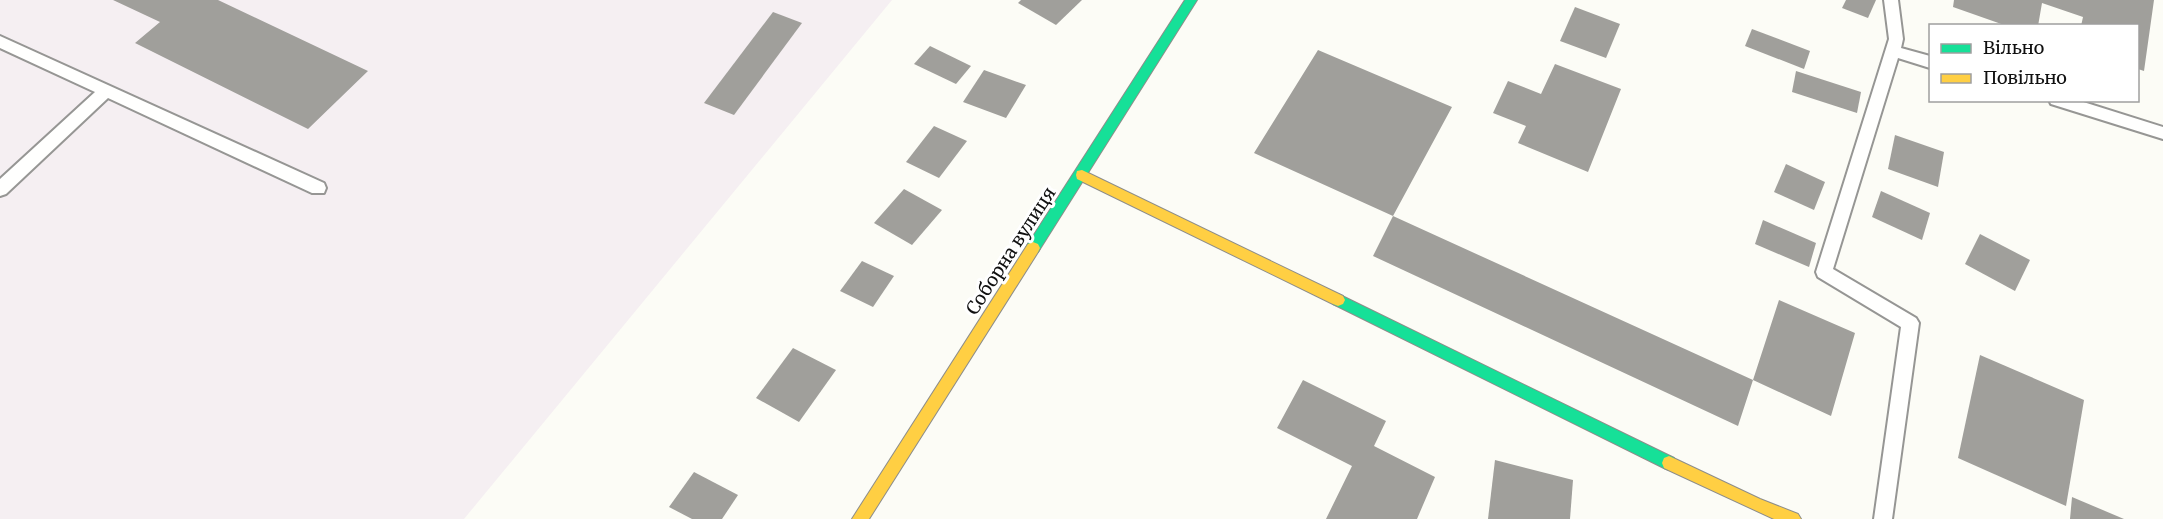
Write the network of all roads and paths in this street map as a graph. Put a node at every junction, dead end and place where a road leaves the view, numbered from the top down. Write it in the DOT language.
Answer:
graph roads {
  1 [pos="1191,0"];
  2 [pos="1891,0"];
  3 [pos="0,42"];
  4 [pos="1893,51"];
  5 [pos="1929,62"];
  6 [pos="106,91"];
  7 [pos="2062,102"];
  8 [pos="2163,133"];
  9 [pos="1082,175"];
  10 [pos="318,188"];
  11 [pos="0,189"];
  12 [pos="860,519"];
  13 [pos="1793,519"];
  14 [pos="1883,519"];
  1 -- 9 [label="street, Соборна вулиця"];
  2 -- 4 [label="lane"];
  3 -- 6 [label="lane"];
  4 -- 5 [label="lane"];
  4 -- 14 [label="lane"];
  6 -- 10 [label="lane"];
  6 -- 11 [label="lane"];
  7 -- 8 [label="lane"];
  9 -- 12 [label="street, Соборна вулиця"];
  9 -- 13 [label="street"];
}
